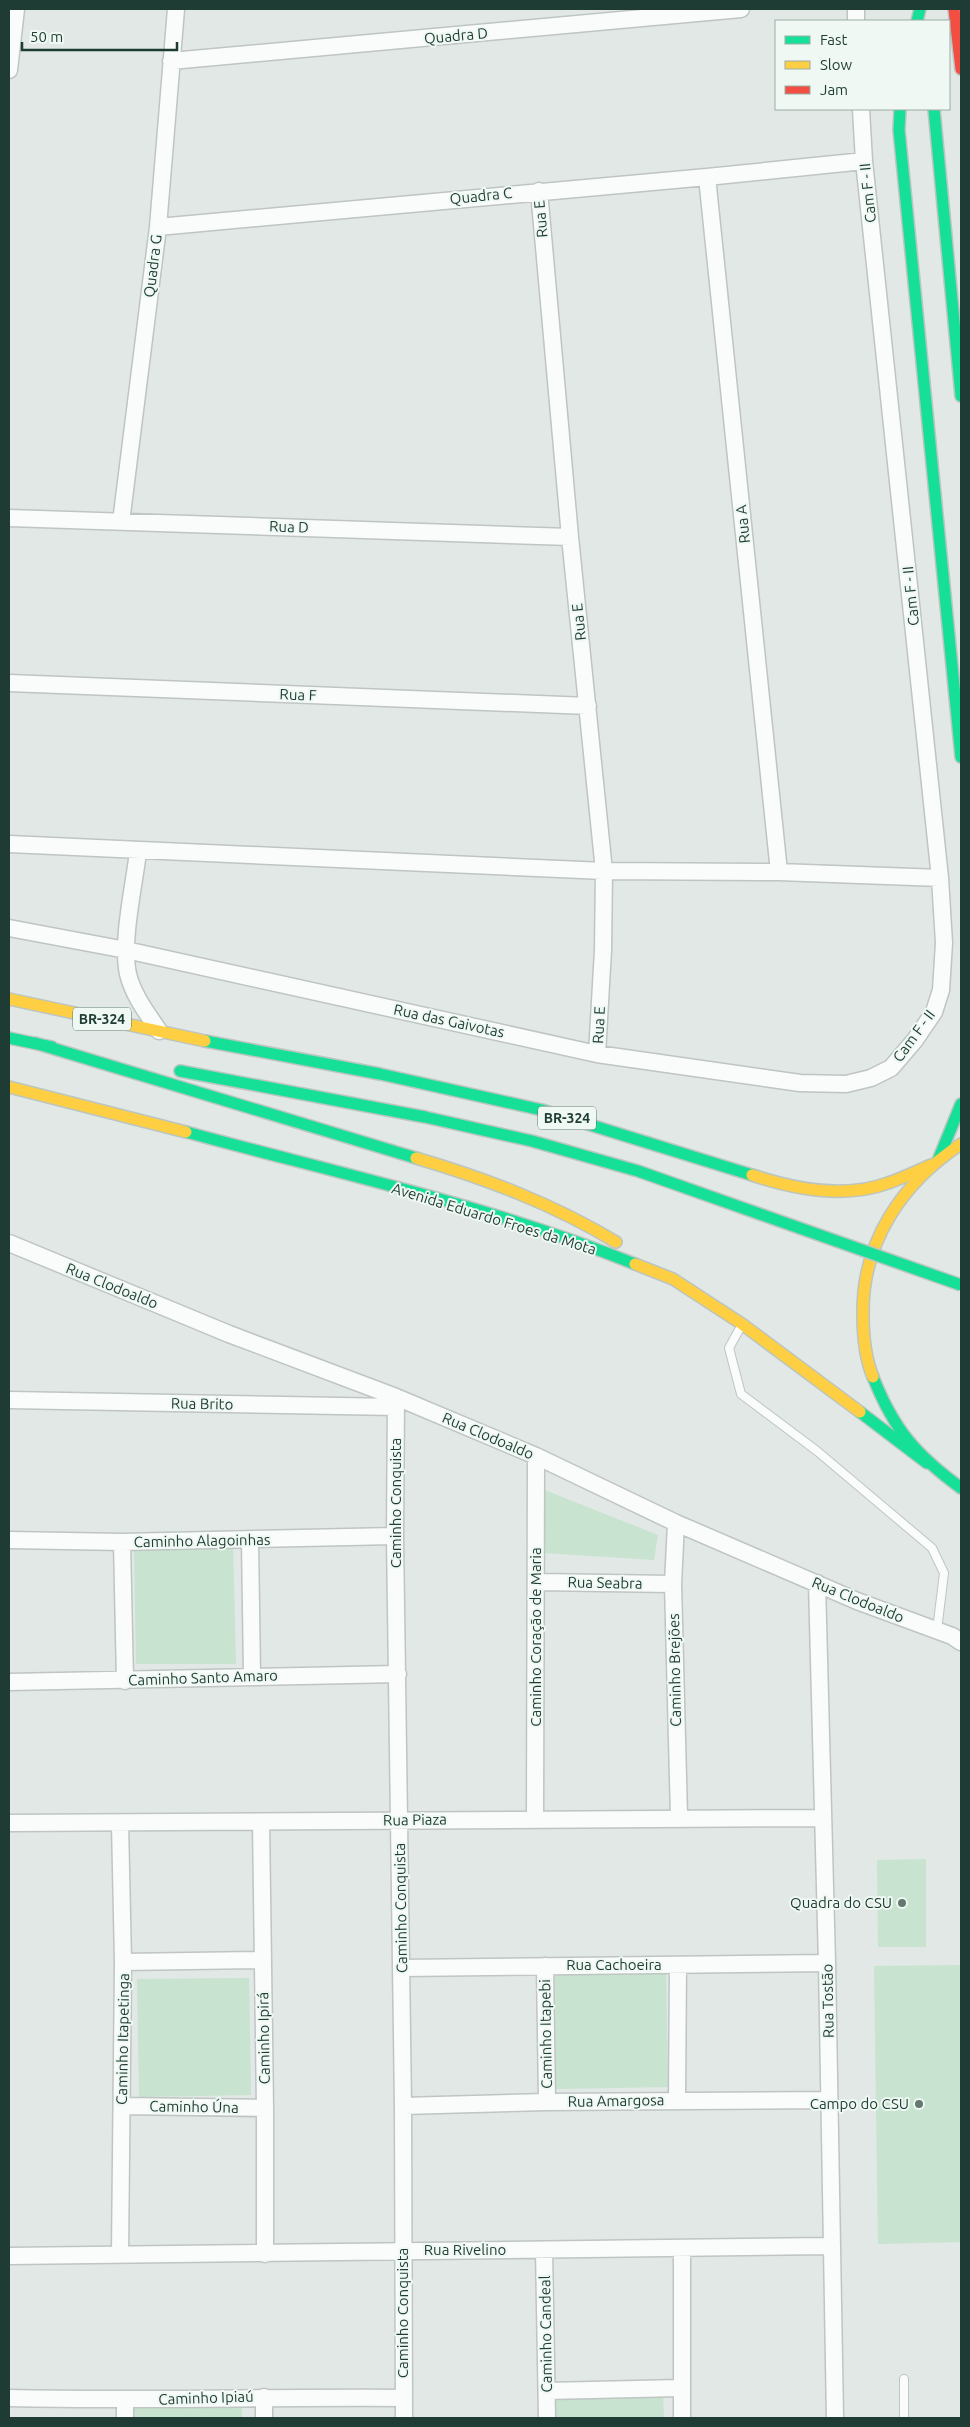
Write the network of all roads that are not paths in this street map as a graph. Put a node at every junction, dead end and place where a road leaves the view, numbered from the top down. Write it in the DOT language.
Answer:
graph roads {
  1 [pos="16,9"];
  2 [pos="176,9"];
  3 [pos="741,9"];
  4 [pos="957,12"];
  5 [pos="171,61"];
  6 [pos="961,69"];
  7 [pos="9,70"];
  8 [pos="861,110"];
  9 [pos="900,110"];
  10 [pos="934,110"];
  11 [pos="864,161"];
  12 [pos="707,177"];
  13 [pos="539,191"];
  14 [pos="158,226"];
  15 [pos="961,396"];
  16 [pos="9,518"];
  17 [pos="121,522"];
  18 [pos="570,537"];
  19 [pos="9,683"];
  20 [pos="588,706"];
  21 [pos="961,757"];
  22 [pos="9,844"];
  23 [pos="138,852"];
  24 [pos="604,872"];
  25 [pos="779,872"];
  26 [pos="940,878"];
  27 [pos="9,928"];
  28 [pos="126,950"];
  29 [pos="9,1000"];
  30 [pos="159,1031"];
  31 [pos="9,1038"];
  32 [pos="35,1043"];
  33 [pos="597,1054"];
  34 [pos="152,1065"];
  35 [pos="891,1068"];
  36 [pos="171,1069"];
  37 [pos="9,1087"];
  38 [pos="961,1104"];
  39 [pos="961,1144"];
  40 [pos="935,1162"];
  41 [pos="9,1243"];
  42 [pos="673,1279"];
  43 [pos="961,1285"];
  44 [pos="742,1324"];
  45 [pos="9,1400"];
  46 [pos="396,1402"];
  47 [pos="536,1456"];
  48 [pos="926,1463"];
  49 [pos="947,1480"];
  50 [pos="961,1488"];
  51 [pos="961,1495"];
  52 [pos="676,1523"];
  53 [pos="395,1536"];
  54 [pos="9,1540"];
  55 [pos="250,1540"];
  56 [pos="122,1542"];
  57 [pos="536,1582"];
  58 [pos="673,1584"];
  59 [pos="817,1584"];
  60 [pos="937,1631"];
  61 [pos="961,1642"];
  62 [pos="398,1674"];
  63 [pos="252,1676"];
  64 [pos="125,1681"];
  65 [pos="9,1682"];
  66 [pos="679,1817"];
  67 [pos="822,1818"];
  68 [pos="535,1819"];
  69 [pos="400,1820"];
  70 [pos="261,1822"];
  71 [pos="9,1823"];
  72 [pos="120,1823"];
  73 [pos="262,1960"];
  74 [pos="123,1962"];
  75 [pos="827,1962"];
  76 [pos="678,1965"];
  77 [pos="545,1966"];
  78 [pos="402,1968"];
  79 [pos="829,2100"];
  80 [pos="677,2101"];
  81 [pos="547,2102"];
  82 [pos="122,2106"];
  83 [pos="403,2106"];
  84 [pos="266,2108"];
  85 [pos="832,2246"];
  86 [pos="682,2249"];
  87 [pos="403,2250"];
  88 [pos="544,2250"];
  89 [pos="265,2254"];
  90 [pos="120,2255"];
  91 [pos="9,2256"];
  92 [pos="904,2379"];
  93 [pos="682,2388"];
  94 [pos="547,2391"];
  95 [pos="264,2396"];
  96 [pos="9,2398"];
  97 [pos="403,2398"];
  98 [pos="125,2401"];
  99 [pos="125,2418"];
  100 [pos="264,2418"];
  101 [pos="404,2418"];
  102 [pos="547,2418"];
  103 [pos="682,2418"];
  104 [pos="834,2418"];
  105 [pos="904,2418"];
  1 -- 7 [label="street"];
  2 -- 5 [label="street, Quadra G"];
  3 -- 5 [label="street, Quadra D"];
  4 -- 6 [label="main road"];
  5 -- 14 [label="street, Quadra G"];
  8 -- 11 [label="street, Cam F - II"];
  9 -- 21 [label="main road"];
  10 -- 15 [label="main road"];
  11 -- 12 [label="street, Quadra C"];
  11 -- 26 [label="street, Cam F - II"];
  12 -- 13 [label="street, Quadra C"];
  12 -- 25 [label="street, Rua A"];
  13 -- 14 [label="street, Quadra C"];
  13 -- 18 [label="street, Rua E"];
  14 -- 17 [label="street, Quadra G"];
  16 -- 17 [label="street, Rua D"];
  17 -- 18 [label="street, Rua D"];
  18 -- 20 [label="street, Rua E"];
  19 -- 20 [label="street, Rua F"];
  20 -- 24 [label="street, Rua E"];
  22 -- 23 [label="street"];
  23 -- 24 [label="street"];
  23 -- 28 [label="street"];
  24 -- 25 [label="street"];
  24 -- 33 [label="street, Rua E"];
  25 -- 26 [label="street"];
  26 -- 35 [label="street, Cam F - II"];
  27 -- 28 [label="street, Rua das Gaivotas"];
  28 -- 30 [label="street"];
  28 -- 33 [label="street, Rua das Gaivotas"];
  29 -- 30 [label="main road, Avenida Eduardo Froes da Mota / BR-324"];
  30 -- 40 [label="main road, Avenida Eduardo Froes da Mota / BR-324"];
  31 -- 32 [label="main road, BR-324"];
  32 -- 34 [label="main road, BR-324"];
  32 -- 42 [label="main road, BR-324"];
  33 -- 35 [label="street, Rua das Gaivotas"];
  36 -- 43 [label="main road, BR-324, bridge"];
  37 -- 42 [label="main road, Avenida Eduardo Froes da Mota"];
  38 -- 40 [label="main road"];
  39 -- 40 [label="main road, Avenida Eduardo Froes da Mota"];
  40 -- 48 [label="main road, Avenida Eduardo Froes da Mota"];
  41 -- 46 [label="street, Rua Clodoaldo"];
  42 -- 44 [label="main road, Avenida Eduardo Froes da Mota / BR-324"];
  44 -- 48 [label="main road, Avenida Eduardo Froes da Mota / BR-324"];
  44 -- 60 [label="lane"];
  45 -- 46 [label="street, Rua Brito"];
  46 -- 47 [label="street, Rua Clodoaldo"];
  46 -- 53 [label="street, Caminho Conquista"];
  47 -- 52 [label="street, Rua Clodoaldo"];
  47 -- 57 [label="street, Caminho Coração de Maria"];
  48 -- 49 [label="main road, Avenida Eduardo Froes da Mota"];
  49 -- 50 [label="main road, Avenida Eduardo Froes da Mota"];
  49 -- 51 [label="main road"];
  52 -- 58 [label="street, Caminho Brejões"];
  52 -- 59 [label="street, Rua Clodoaldo"];
  53 -- 55 [label="street, Caminho Alagoinhas"];
  53 -- 62 [label="street, Caminho Conquista"];
  54 -- 56 [label="street, Caminho Alagoinhas"];
  55 -- 56 [label="street, Caminho Alagoinhas"];
  55 -- 63 [label="street"];
  56 -- 64 [label="street"];
  57 -- 58 [label="street, Rua Seabra"];
  57 -- 68 [label="street, Caminho Coração de Maria"];
  58 -- 66 [label="street, Caminho Brejões"];
  59 -- 60 [label="street, Rua Clodoaldo"];
  59 -- 67 [label="street, Rua Tostão"];
  60 -- 61 [label="street, Rua Clodoaldo"];
  62 -- 63 [label="street, Caminho Santo Amaro"];
  62 -- 69 [label="street, Caminho Conquista"];
  63 -- 64 [label="street, Caminho Santo Amaro"];
  64 -- 65 [label="street, Caminho Santo Amaro"];
  66 -- 67 [label="street, Rua Piaza"];
  66 -- 68 [label="street, Rua Piaza"];
  67 -- 75 [label="street, Rua Tostão"];
  68 -- 69 [label="street, Rua Piaza"];
  69 -- 70 [label="street, Rua Piaza"];
  69 -- 78 [label="street, Caminho Conquista"];
  70 -- 72 [label="street, Rua Piaza"];
  70 -- 73 [label="street, Caminho Ipirá"];
  71 -- 72 [label="street, Rua Piaza"];
  72 -- 74 [label="street, Caminho Itapetinga"];
  73 -- 74 [label="street"];
  73 -- 84 [label="street, Caminho Ipirá"];
  74 -- 82 [label="street, Caminho Itapetinga"];
  75 -- 76 [label="street, Rua Cachoeira"];
  75 -- 79 [label="street, Rua Tostão"];
  76 -- 77 [label="street, Rua Cachoeira"];
  76 -- 80 [label="street"];
  77 -- 78 [label="street, Rua Cachoeira"];
  77 -- 81 [label="street, Caminho Itapebi"];
  78 -- 83 [label="street, Caminho Conquista"];
  79 -- 80 [label="street, Rua Amargosa"];
  79 -- 85 [label="street, Rua Tostão"];
  80 -- 81 [label="street, Rua Amargosa"];
  81 -- 83 [label="street, Rua Amargosa"];
  82 -- 84 [label="street, Caminho Úna"];
  82 -- 90 [label="street, Caminho Itapetinga"];
  83 -- 87 [label="street, Caminho Conquista"];
  84 -- 89 [label="street, Caminho Ipirá"];
  85 -- 86 [label="street, Rua Rivelino"];
  85 -- 104 [label="street, Rua Tostão"];
  86 -- 88 [label="street, Rua Rivelino"];
  86 -- 93 [label="street"];
  87 -- 88 [label="street, Rua Rivelino"];
  87 -- 89 [label="street, Rua Rivelino"];
  87 -- 97 [label="street, Caminho Conquista"];
  88 -- 94 [label="street, Caminho Candeal"];
  89 -- 90 [label="street, Rua Rivelino"];
  90 -- 91 [label="street, Rua Rivelino"];
  92 -- 105 [label="lane"];
  93 -- 94 [label="street"];
  93 -- 103 [label="street"];
  94 -- 102 [label="street, Caminho Candeal"];
  95 -- 97 [label="street, Caminho Ipiaú"];
  95 -- 98 [label="street, Caminho Ipiaú"];
  95 -- 100 [label="street"];
  96 -- 98 [label="street, Caminho Ipiaú"];
  97 -- 101 [label="street, Caminho Conquista"];
  98 -- 99 [label="street"];
}
